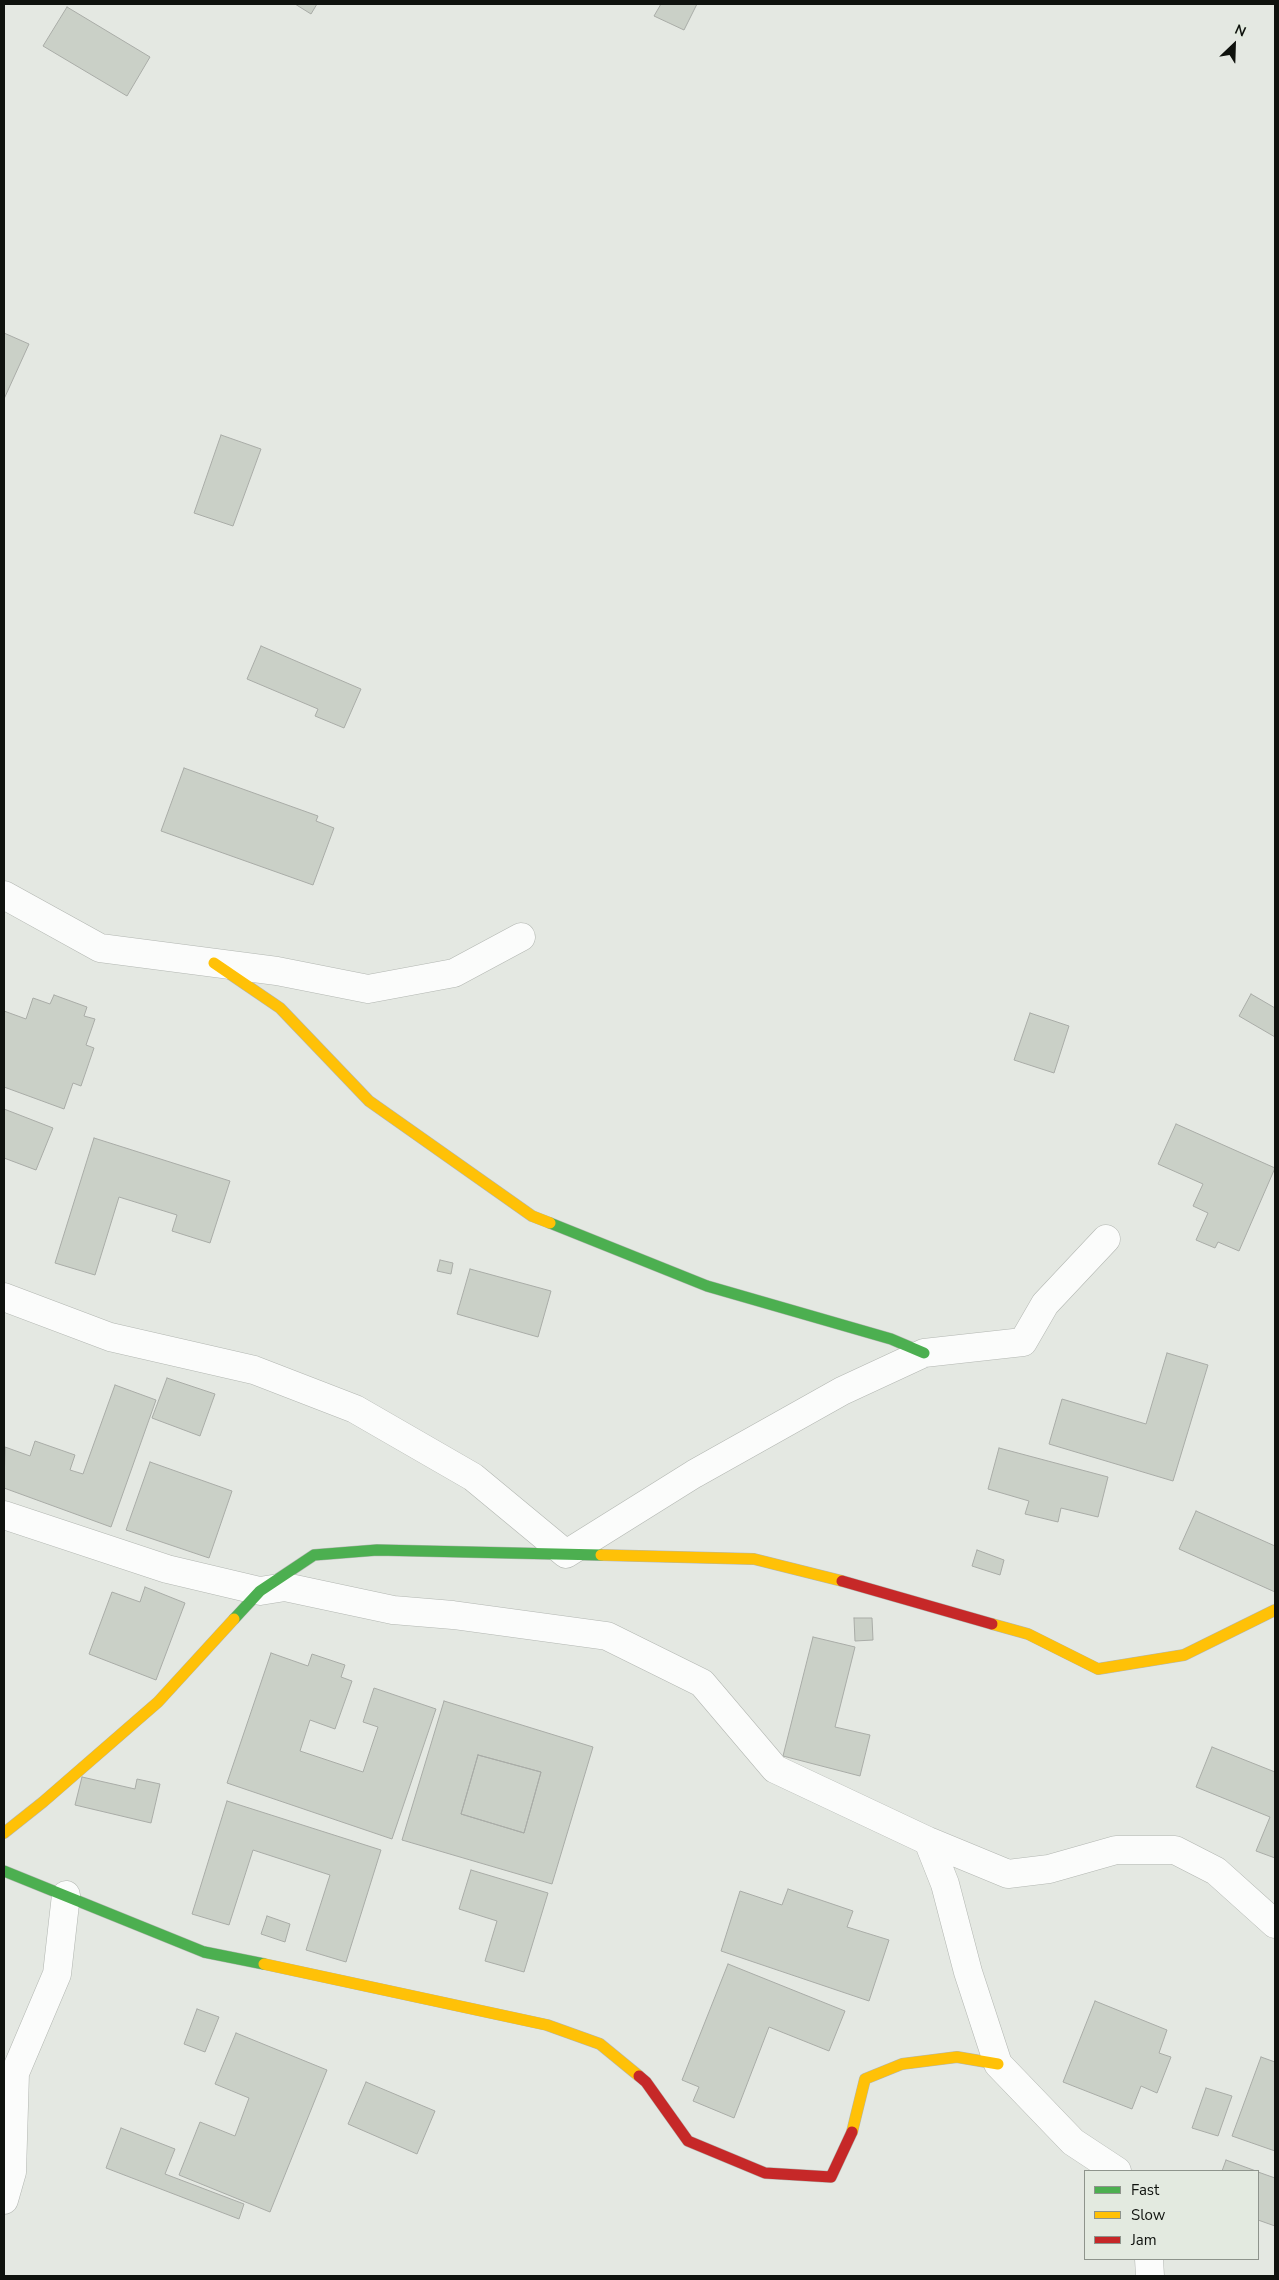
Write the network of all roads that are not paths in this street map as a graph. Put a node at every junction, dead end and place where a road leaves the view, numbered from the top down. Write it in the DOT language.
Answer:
graph roads {
  1 [pos="4,895"];
  2 [pos="521,937"];
  3 [pos="214,963"];
  4 [pos="1106,1239"];
  5 [pos="4,1297"];
  6 [pos="924,1353"];
  7 [pos="4,1516"];
  8 [pos="566,1554"];
  9 [pos="260,1590"];
  10 [pos="1275,1610"];
  11 [pos="4,1833"];
  12 [pos="928,1841"];
  13 [pos="4,1871"];
  14 [pos="66,1895"];
  15 [pos="1275,1924"];
  16 [pos="998,2064"];
  17 [pos="1115,2170"];
  18 [pos="4,2200"];
  19 [pos="1149,2260"];
  20 [pos="1150,2276"];
  1 -- 3 [label="street"];
  2 -- 3 [label="street"];
  3 -- 6 [label="street"];
  4 -- 6 [label="street"];
  5 -- 8 [label="street"];
  6 -- 8 [label="street"];
  7 -- 9 [label="street"];
  8 -- 9 [label="street"];
  8 -- 10 [label="street"];
  9 -- 11 [label="street"];
  9 -- 12 [label="street"];
  12 -- 15 [label="street"];
  12 -- 16 [label="street"];
  13 -- 14 [label="street"];
  14 -- 16 [label="street"];
  14 -- 18 [label="street"];
  16 -- 17 [label="street"];
  19 -- 20 [label="street"];
}
